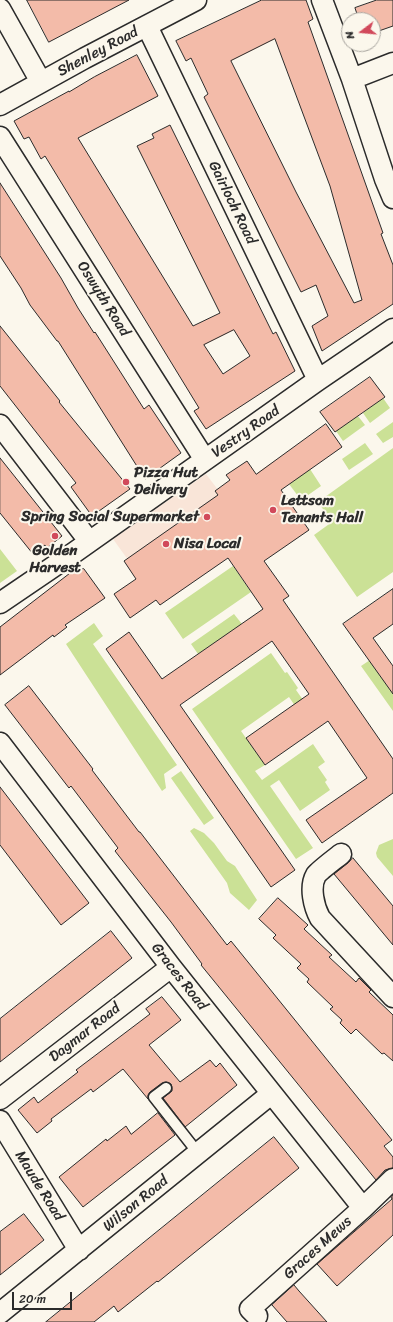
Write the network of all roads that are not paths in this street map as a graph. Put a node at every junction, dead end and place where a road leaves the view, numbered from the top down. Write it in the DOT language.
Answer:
graph roads {
  1 [pos="196,0"];
  2 [pos="322,0"];
  3 [pos="0,9"];
  4 [pos="146,26"];
  5 [pos="393,63"];
  6 [pos="352,79"];
  7 [pos="41,82"];
  8 [pos="0,105"];
  9 [pos="0,137"];
  10 [pos="393,198"];
  11 [pos="393,329"];
  12 [pos="318,380"];
  13 [pos="0,425"];
  14 [pos="205,460"];
  15 [pos="89,541"];
  16 [pos="0,603"];
  17 [pos="0,743"];
  18 [pos="341,854"];
  19 [pos="171,967"];
  20 [pos="393,997"];
  21 [pos="166,1088"];
  22 [pos="271,1094"];
  23 [pos="0,1099"];
  24 [pos="0,1121"];
  25 [pos="198,1154"];
  26 [pos="393,1179"];
  27 [pos="363,1208"];
  28 [pos="79,1250"];
  29 [pos="0,1313"];
  30 [pos="257,1316"];
  1 -- 4 [label="street, Shenley Road"];
  2 -- 6 [label="street"];
  3 -- 7 [label="street"];
  4 -- 7 [label="street, Shenley Road"];
  4 -- 12 [label="street, Gairloch Road"];
  5 -- 6 [label="street"];
  6 -- 10 [label="street"];
  7 -- 8 [label="street, Shenley Road"];
  9 -- 14 [label="street, Oswyth Road"];
  11 -- 12 [label="street, Vestry Road"];
  12 -- 14 [label="street, Vestry Road"];
  13 -- 15 [label="street"];
  14 -- 15 [label="street, Vestry Road"];
  15 -- 16 [label="street, Vestry Road"];
  17 -- 19 [label="street, Graces Road"];
  18 -- 20 [label="street"];
  19 -- 22 [label="street, Graces Road"];
  19 -- 23 [label="street, Dagmar Road"];
  21 -- 25 [label="lane"];
  22 -- 25 [label="street, Wilson Road"];
  22 -- 27 [label="street, Graces Road"];
  24 -- 28 [label="street, Maude Road"];
  25 -- 28 [label="street, Wilson Road"];
  26 -- 27 [label="street, Graces Mews"];
  27 -- 30 [label="street, Graces Mews"];
  28 -- 29 [label="street, Wilson Road"];
}
